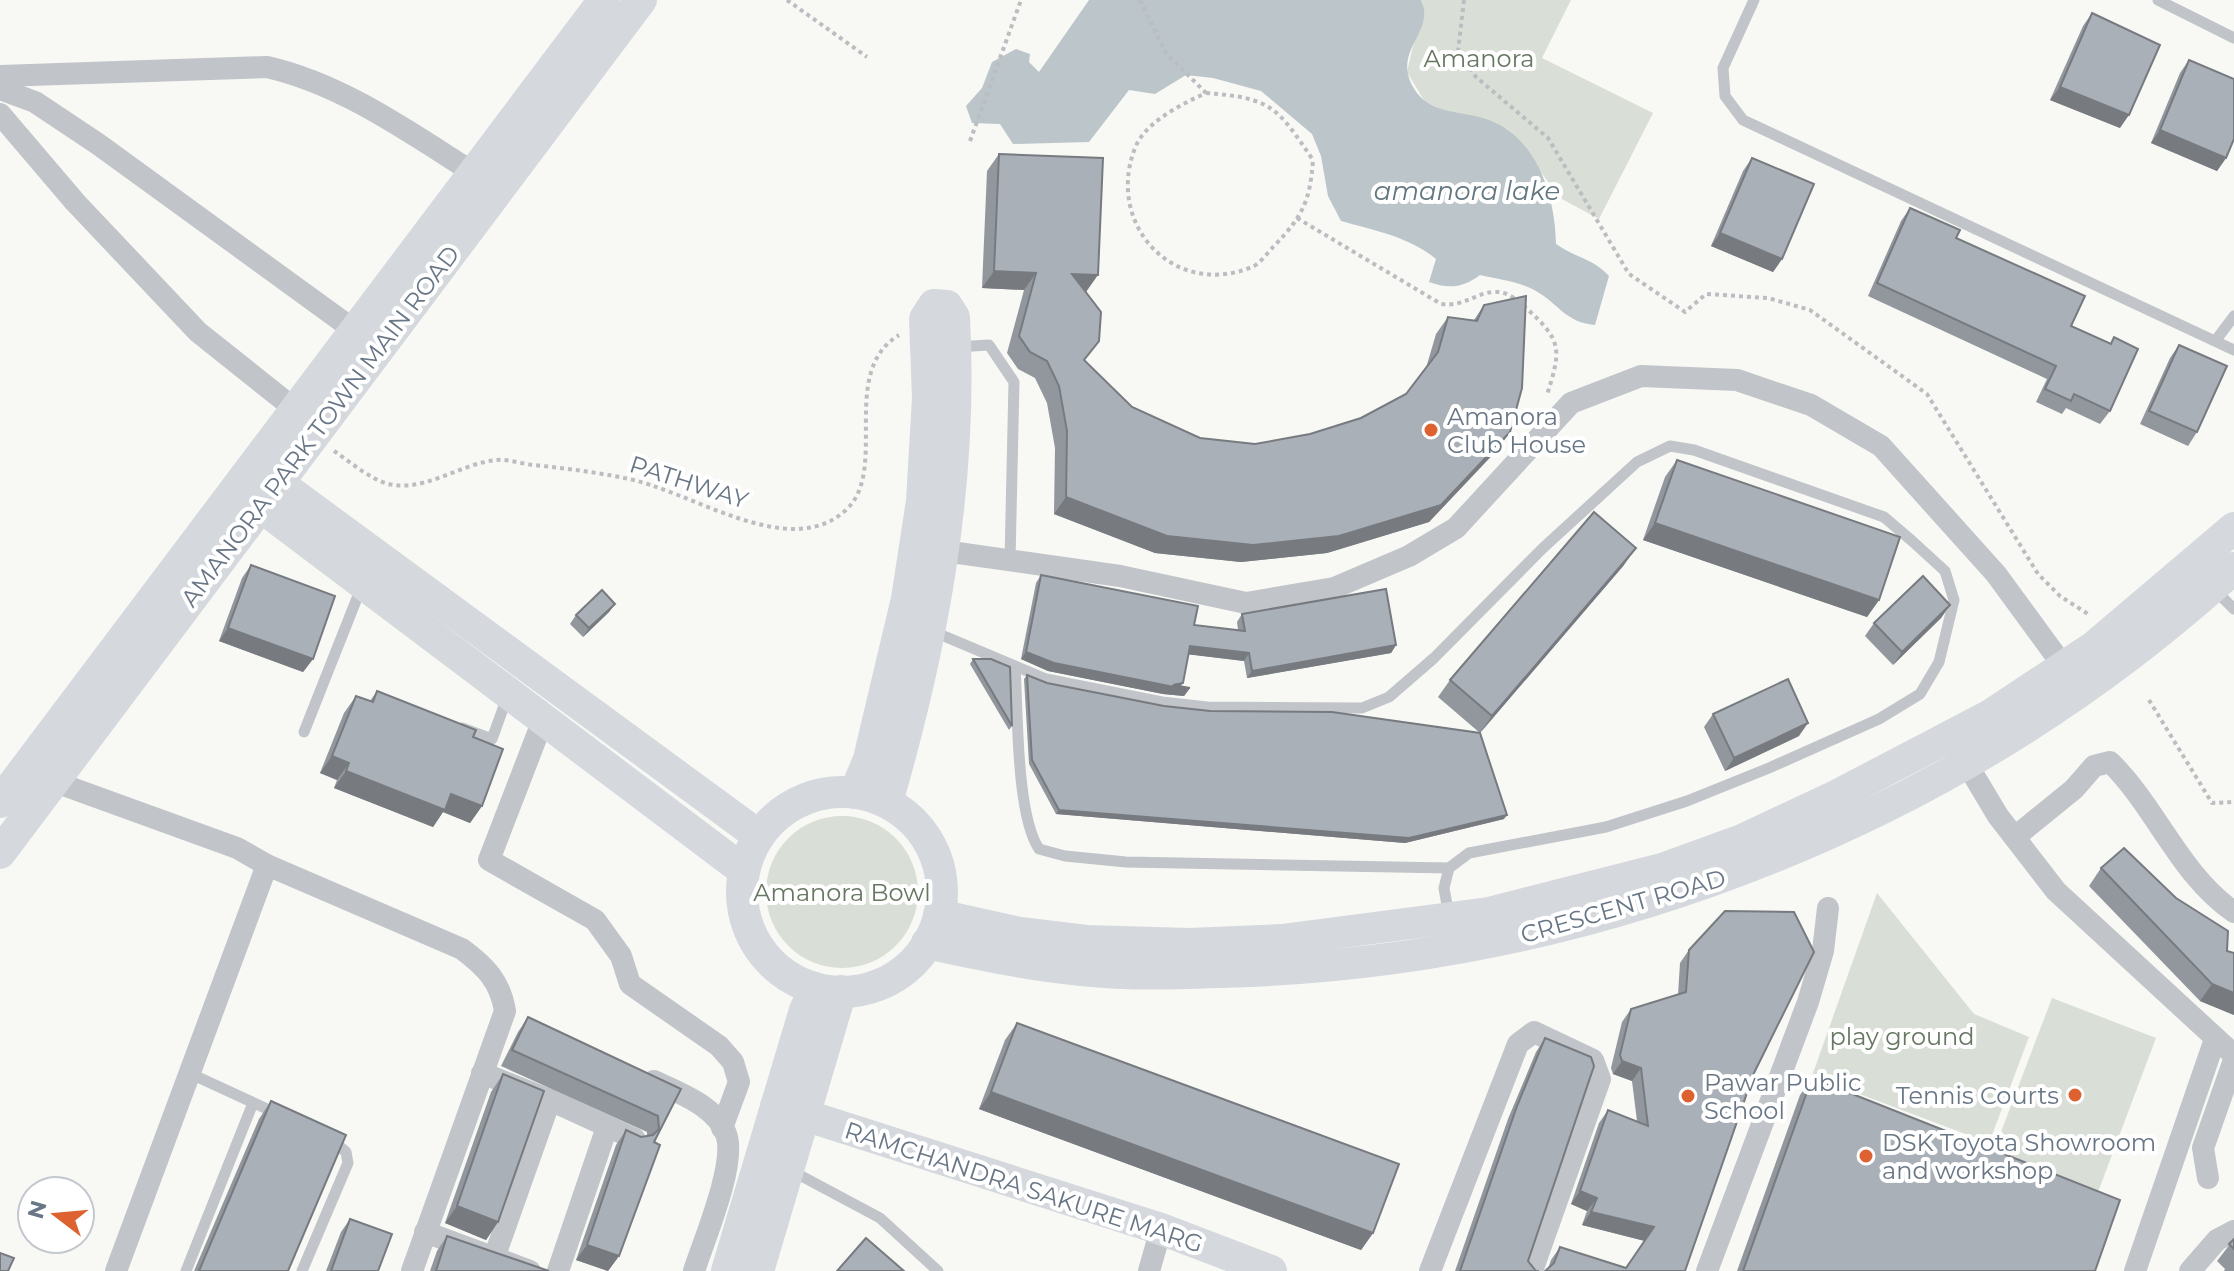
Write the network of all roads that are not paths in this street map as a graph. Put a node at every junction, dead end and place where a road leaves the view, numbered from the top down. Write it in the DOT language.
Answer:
graph roads {
  1 [pos="604,0"];
  2 [pos="641,0"];
  3 [pos="1754,0"];
  4 [pos="2158,0"];
  5 [pos="2234,38"];
  6 [pos="0,76"];
  7 [pos="0,89"];
  8 [pos="0,114"];
  9 [pos="474,173"];
  10 [pos="2234,316"];
  11 [pos="367,339"];
  12 [pos="2216,340"];
  13 [pos="955,347"];
  14 [pos="2234,350"];
  15 [pos="304,423"];
  16 [pos="269,494"];
  17 [pos="2234,528"];
  18 [pos="944,551"];
  19 [pos="1010,560"];
  20 [pos="362,584"];
  21 [pos="2227,588"];
  22 [pos="930,630"];
  23 [pos="1015,667"];
  24 [pos="2064,667"];
  25 [pos="509,695"];
  26 [pos="543,720"];
  27 [pos="451,723"];
  28 [pos="304,732"];
  29 [pos="1958,750"];
  30 [pos="11,776"];
  31 [pos="55,780"];
  32 [pos="855,793"];
  33 [pos="0,802"];
  34 [pos="887,802"];
  35 [pos="759,836"];
  36 [pos="2015,837"];
  37 [pos="0,853"];
  38 [pos="267,865"];
  39 [pos="1449,868"];
  40 [pos="743,870"];
  41 [pos="1828,908"];
  42 [pos="2234,912"];
  43 [pos="1449,920"];
  44 [pos="933,929"];
  45 [pos="828,990"];
  46 [pos="505,1011"];
  47 [pos="532,1023"];
  48 [pos="2215,1039"];
  49 [pos="2234,1057"];
  50 [pos="627,1068"];
  51 [pos="189,1073"];
  52 [pos="482,1073"];
  53 [pos="550,1100"];
  54 [pos="253,1103"];
  55 [pos="790,1111"];
  56 [pos="294,1122"];
  57 [pos="607,1127"];
  58 [pos="722,1128"];
  59 [pos="321,1135"];
  60 [pos="635,1139"];
  61 [pos="788,1169"];
  62 [pos="2208,1178"];
  63 [pos="1161,1229"];
  64 [pos="2234,1231"];
  65 [pos="425,1232"];
  66 [pos="742,1246"];
  67 [pos="494,1258"];
  68 [pos="116,1271"];
  69 [pos="186,1271"];
  70 [pos="302,1271"];
  71 [pos="412,1271"];
  72 [pos="530,1271"];
  73 [pos="558,1271"];
  74 [pos="694,1271"];
  75 [pos="727,1271"];
  76 [pos="938,1271"];
  77 [pos="1149,1271"];
  78 [pos="1271,1271"];
  79 [pos="1430,1271"];
  80 [pos="1532,1271"];
  81 [pos="1707,1271"];
  82 [pos="2135,1271"];
  83 [pos="2190,1271"];
  1 -- 9 [label="main road, AMANORA PARK TOWN MAIN ROAD"];
  2 -- 11 [label="main road, AMANORA PARK TOWN MAIN ROAD"];
  3 -- 12 [label="lane"];
  4 -- 5 [label="lane"];
  6 -- 9 [label="street"];
  7 -- 11 [label="street"];
  8 -- 15 [label="street"];
  9 -- 11 [label="main road, AMANORA PARK TOWN MAIN ROAD"];
  10 -- 12 [label="lane"];
  11 -- 15 [label="main road, AMANORA PARK TOWN MAIN ROAD"];
  12 -- 14 [label="lane"];
  13 -- 18 [label="main road"];
  13 -- 19 [label="lane"];
  13 -- 32 [label="main road"];
  15 -- 16 [label="main road, AMANORA PARK TOWN MAIN ROAD"];
  15 -- 30 [label="main road, AMANORA PARK TOWN MAIN ROAD"];
  16 -- 20 [label="main road"];
  16 -- 31 [label="main road, AMANORA PARK TOWN MAIN ROAD"];
  16 -- 35 [label="main road"];
  17 -- 24 [label="main road, CRESCENT ROAD"];
  18 -- 19 [label="street"];
  18 -- 22 [label="main road"];
  19 -- 24 [label="street"];
  20 -- 25 [label="main road"];
  20 -- 28 [label="lane"];
  21 -- 29 [label="main road, CRESCENT ROAD"];
  22 -- 23 [label="lane"];
  22 -- 34 [label="main road"];
  23 -- 39 [label="lane"];
  23 -- 39 [label="lane"];
  24 -- 29 [label="main road, CRESCENT ROAD"];
  25 -- 26 [label="main road"];
  25 -- 27 [label="lane"];
  26 -- 40 [label="main road"];
  26 -- 58 [label="street"];
  29 -- 36 [label="street"];
  29 -- 43 [label="main road, CRESCENT ROAD"];
  29 -- 44 [label="main road, CRESCENT ROAD"];
  30 -- 31 [label="street"];
  30 -- 33 [label="main road, AMANORA PARK TOWN MAIN ROAD"];
  31 -- 37 [label="main road, AMANORA PARK TOWN MAIN ROAD"];
  31 -- 38 [label="street"];
  32 -- 34 [label="main road"];
  32 -- 35 [label="main road"];
  34 -- 44 [label="main road"];
  35 -- 40 [label="main road"];
  36 -- 42 [label="street"];
  36 -- 48 [label="street"];
  38 -- 46 [label="street"];
  38 -- 51 [label="street"];
  39 -- 43 [label="lane"];
  40 -- 45 [label="main road"];
  41 -- 81 [label="street"];
  43 -- 44 [label="main road, CRESCENT ROAD"];
  44 -- 45 [label="main road"];
  45 -- 55 [label="main road"];
  46 -- 47 [label="street"];
  46 -- 52 [label="street"];
  48 -- 49 [label="street"];
  48 -- 82 [label="street"];
  49 -- 62 [label="street"];
  50 -- 58 [label="street"];
  51 -- 54 [label="lane"];
  51 -- 68 [label="street"];
  52 -- 53 [label="street"];
  52 -- 65 [label="street"];
  53 -- 57 [label="street"];
  53 -- 67 [label="street"];
  54 -- 56 [label="lane"];
  54 -- 69 [label="lane"];
  55 -- 61 [label="main road"];
  55 -- 63 [label="main road, RAMCHANDRA SAKURE MARG"];
  55 -- 66 [label="main road"];
  57 -- 60 [label="street"];
  57 -- 73 [label="street"];
  58 -- 66 [label="street"];
  59 -- 70 [label="lane"];
  61 -- 66 [label="main road"];
  61 -- 76 [label="lane"];
  63 -- 77 [label="street"];
  63 -- 78 [label="main road, RAMCHANDRA SAKURE MARG"];
  64 -- 83 [label="street"];
  65 -- 67 [label="street"];
  65 -- 71 [label="street"];
  66 -- 74 [label="street"];
  66 -- 75 [label="main road"];
  67 -- 72 [label="street"];
  79 -- 80 [label="street"];
}
